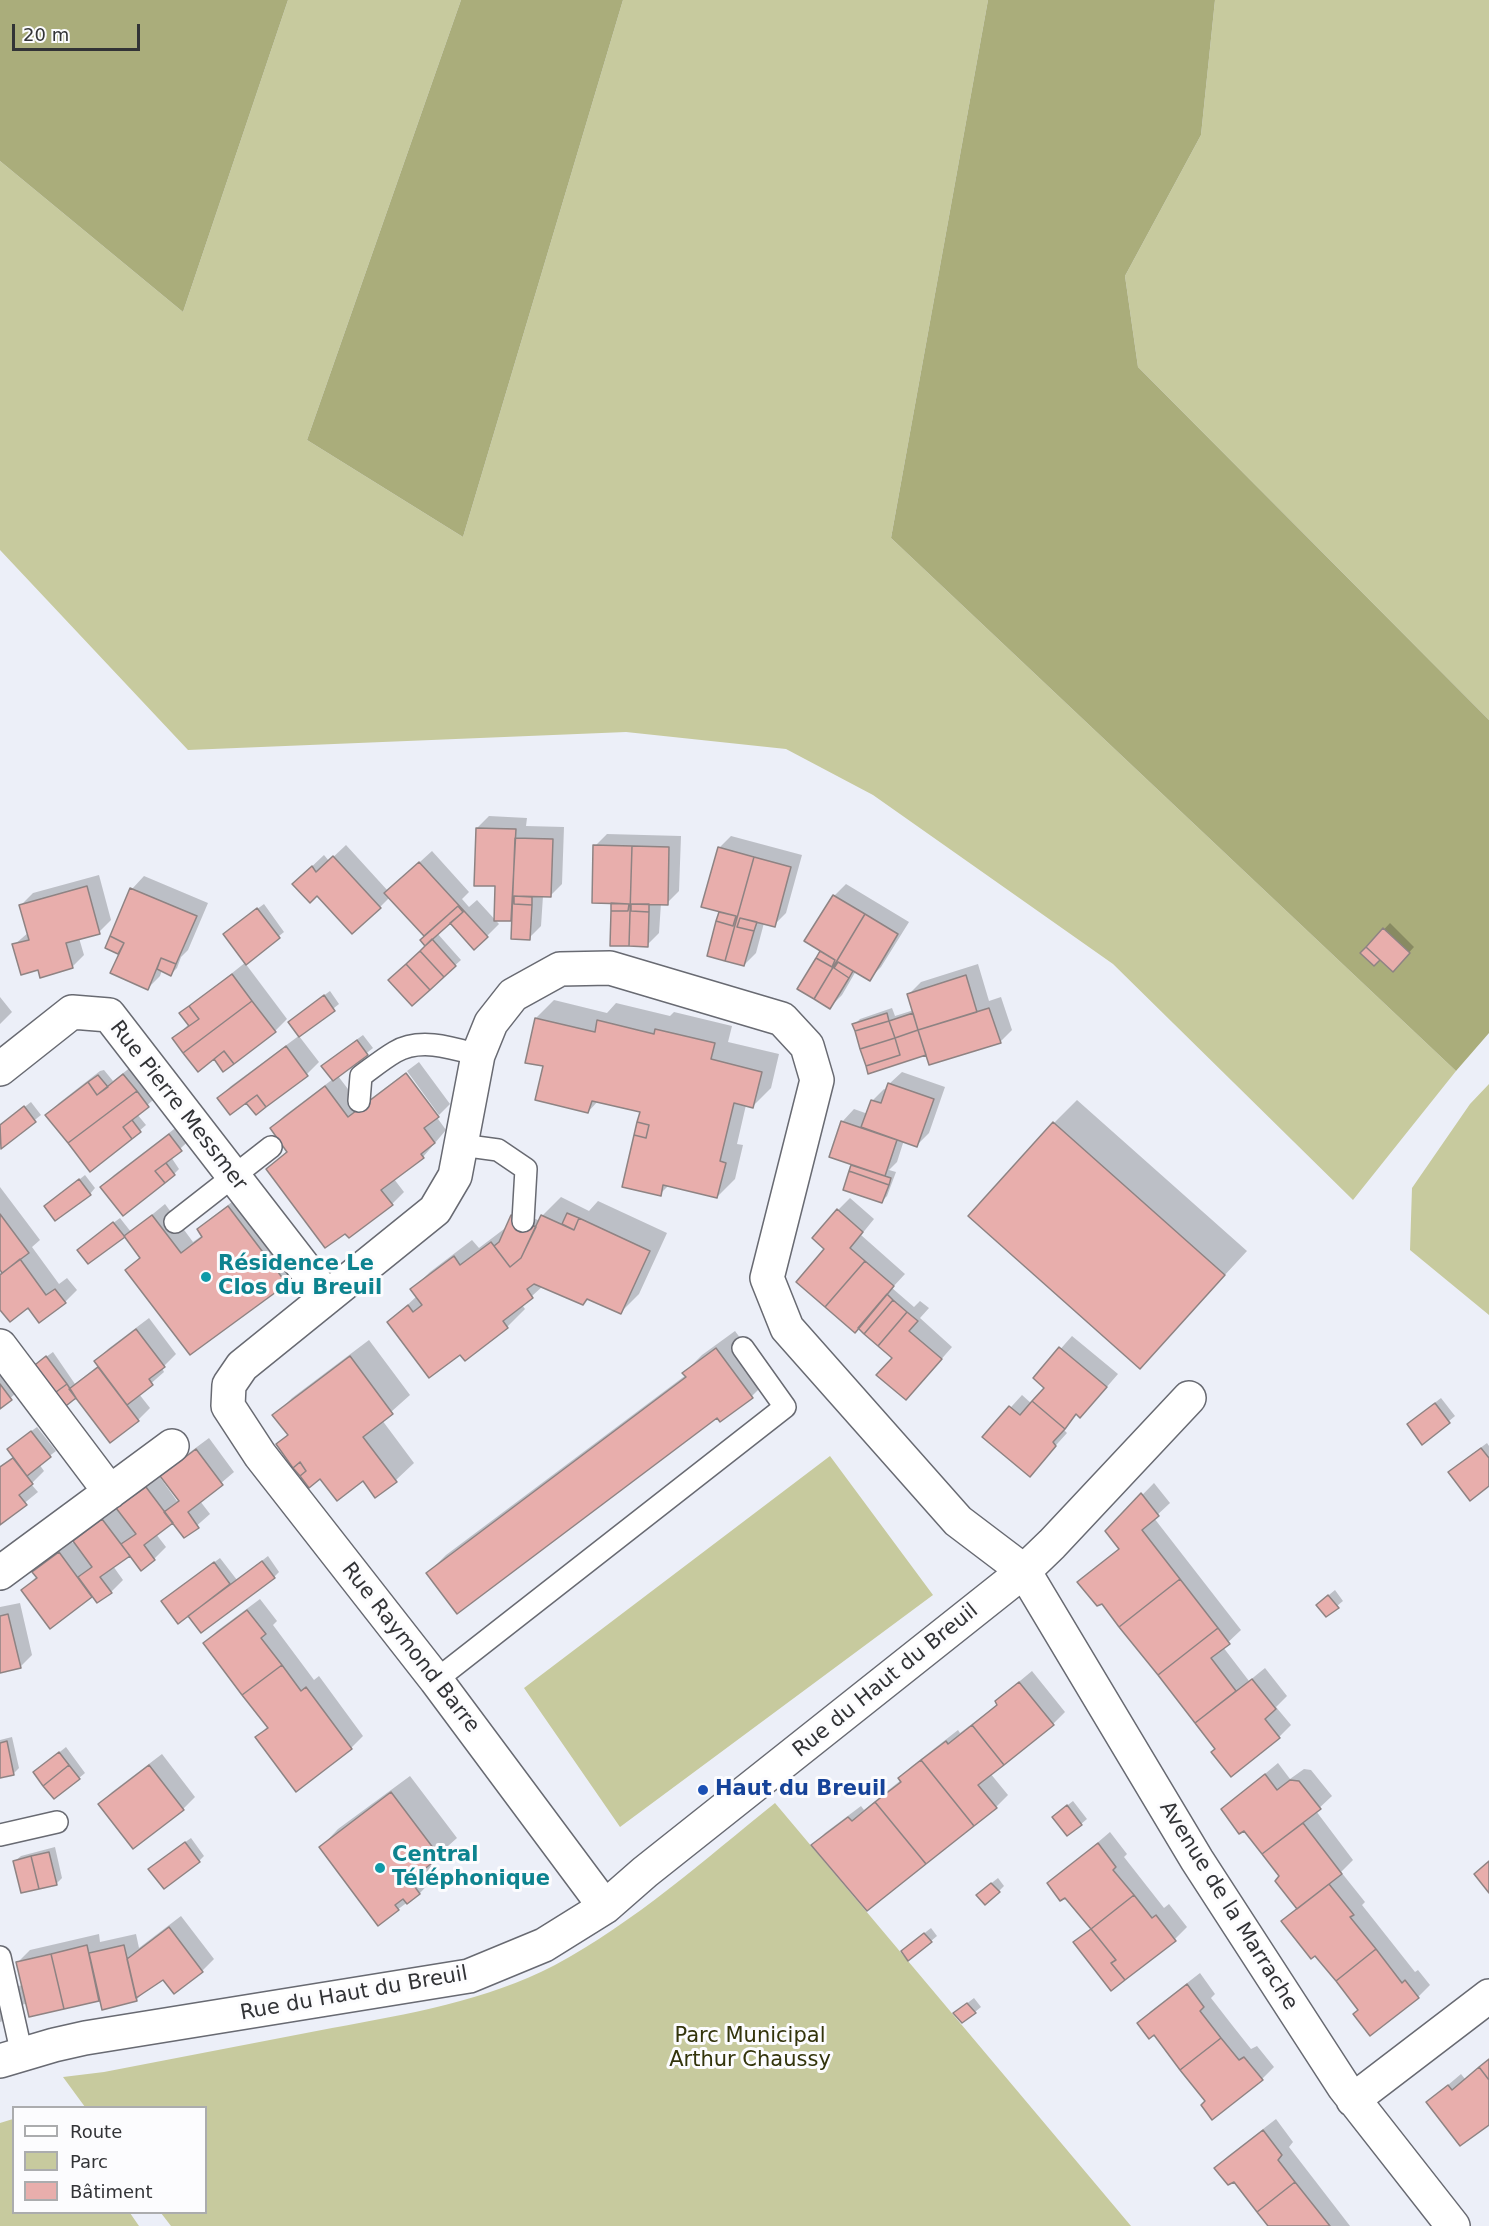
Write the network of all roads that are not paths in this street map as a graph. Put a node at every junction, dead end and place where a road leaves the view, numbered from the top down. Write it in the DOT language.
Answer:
graph roads {
  1 [pos="478,1055"];
  2 [pos="0,1069"];
  3 [pos="359,1101"];
  4 [pos="461,1145"];
  5 [pos="271,1147"];
  6 [pos="233,1177"];
  7 [pos="524,1221"];
  8 [pos="175,1222"];
  9 [pos="327,1297"];
  10 [pos="0,1346"];
  11 [pos="743,1348"];
  12 [pos="1189,1398"];
  13 [pos="172,1446"];
  14 [pos="110,1492"];
  15 [pos="1024,1571"];
  16 [pos="0,1573"];
  17 [pos="436,1680"];
  18 [pos="57,1822"];
  19 [pos="0,1835"];
  20 [pos="605,1907"];
  21 [pos="0,1957"];
  22 [pos="1489,1996"];
  23 [pos="11,2058"];
  24 [pos="1353,2100"];
  25 [pos="1453,2226"];
  1 -- 3 [label="lane"];
  1 -- 4 [label="street"];
  1 -- 15 [label="street"];
  2 -- 6 [label="street, Rue Pierre Messmer"];
  4 -- 7 [label="lane"];
  4 -- 9 [label="street"];
  5 -- 6 [label="lane"];
  6 -- 8 [label="lane"];
  6 -- 9 [label="street, Rue Pierre Messmer"];
  9 -- 17 [label="street, Rue Raymond Barre"];
  10 -- 14 [label="street"];
  11 -- 17 [label="lane"];
  12 -- 15 [label="street, Rue du Haut du Breuil"];
  13 -- 14 [label="street"];
  14 -- 16 [label="street"];
  15 -- 20 [label="street, Rue du Haut du Breuil"];
  15 -- 24 [label="street, Avenue de la Marrache"];
  17 -- 20 [label="street, Rue Raymond Barre"];
  18 -- 19 [label="lane"];
  20 -- 23 [label="street, Rue du Haut du Breuil"];
  21 -- 23 [label="lane"];
  22 -- 24 [label="street"];
  24 -- 25 [label="street, Avenue de la Marrache"];
}
